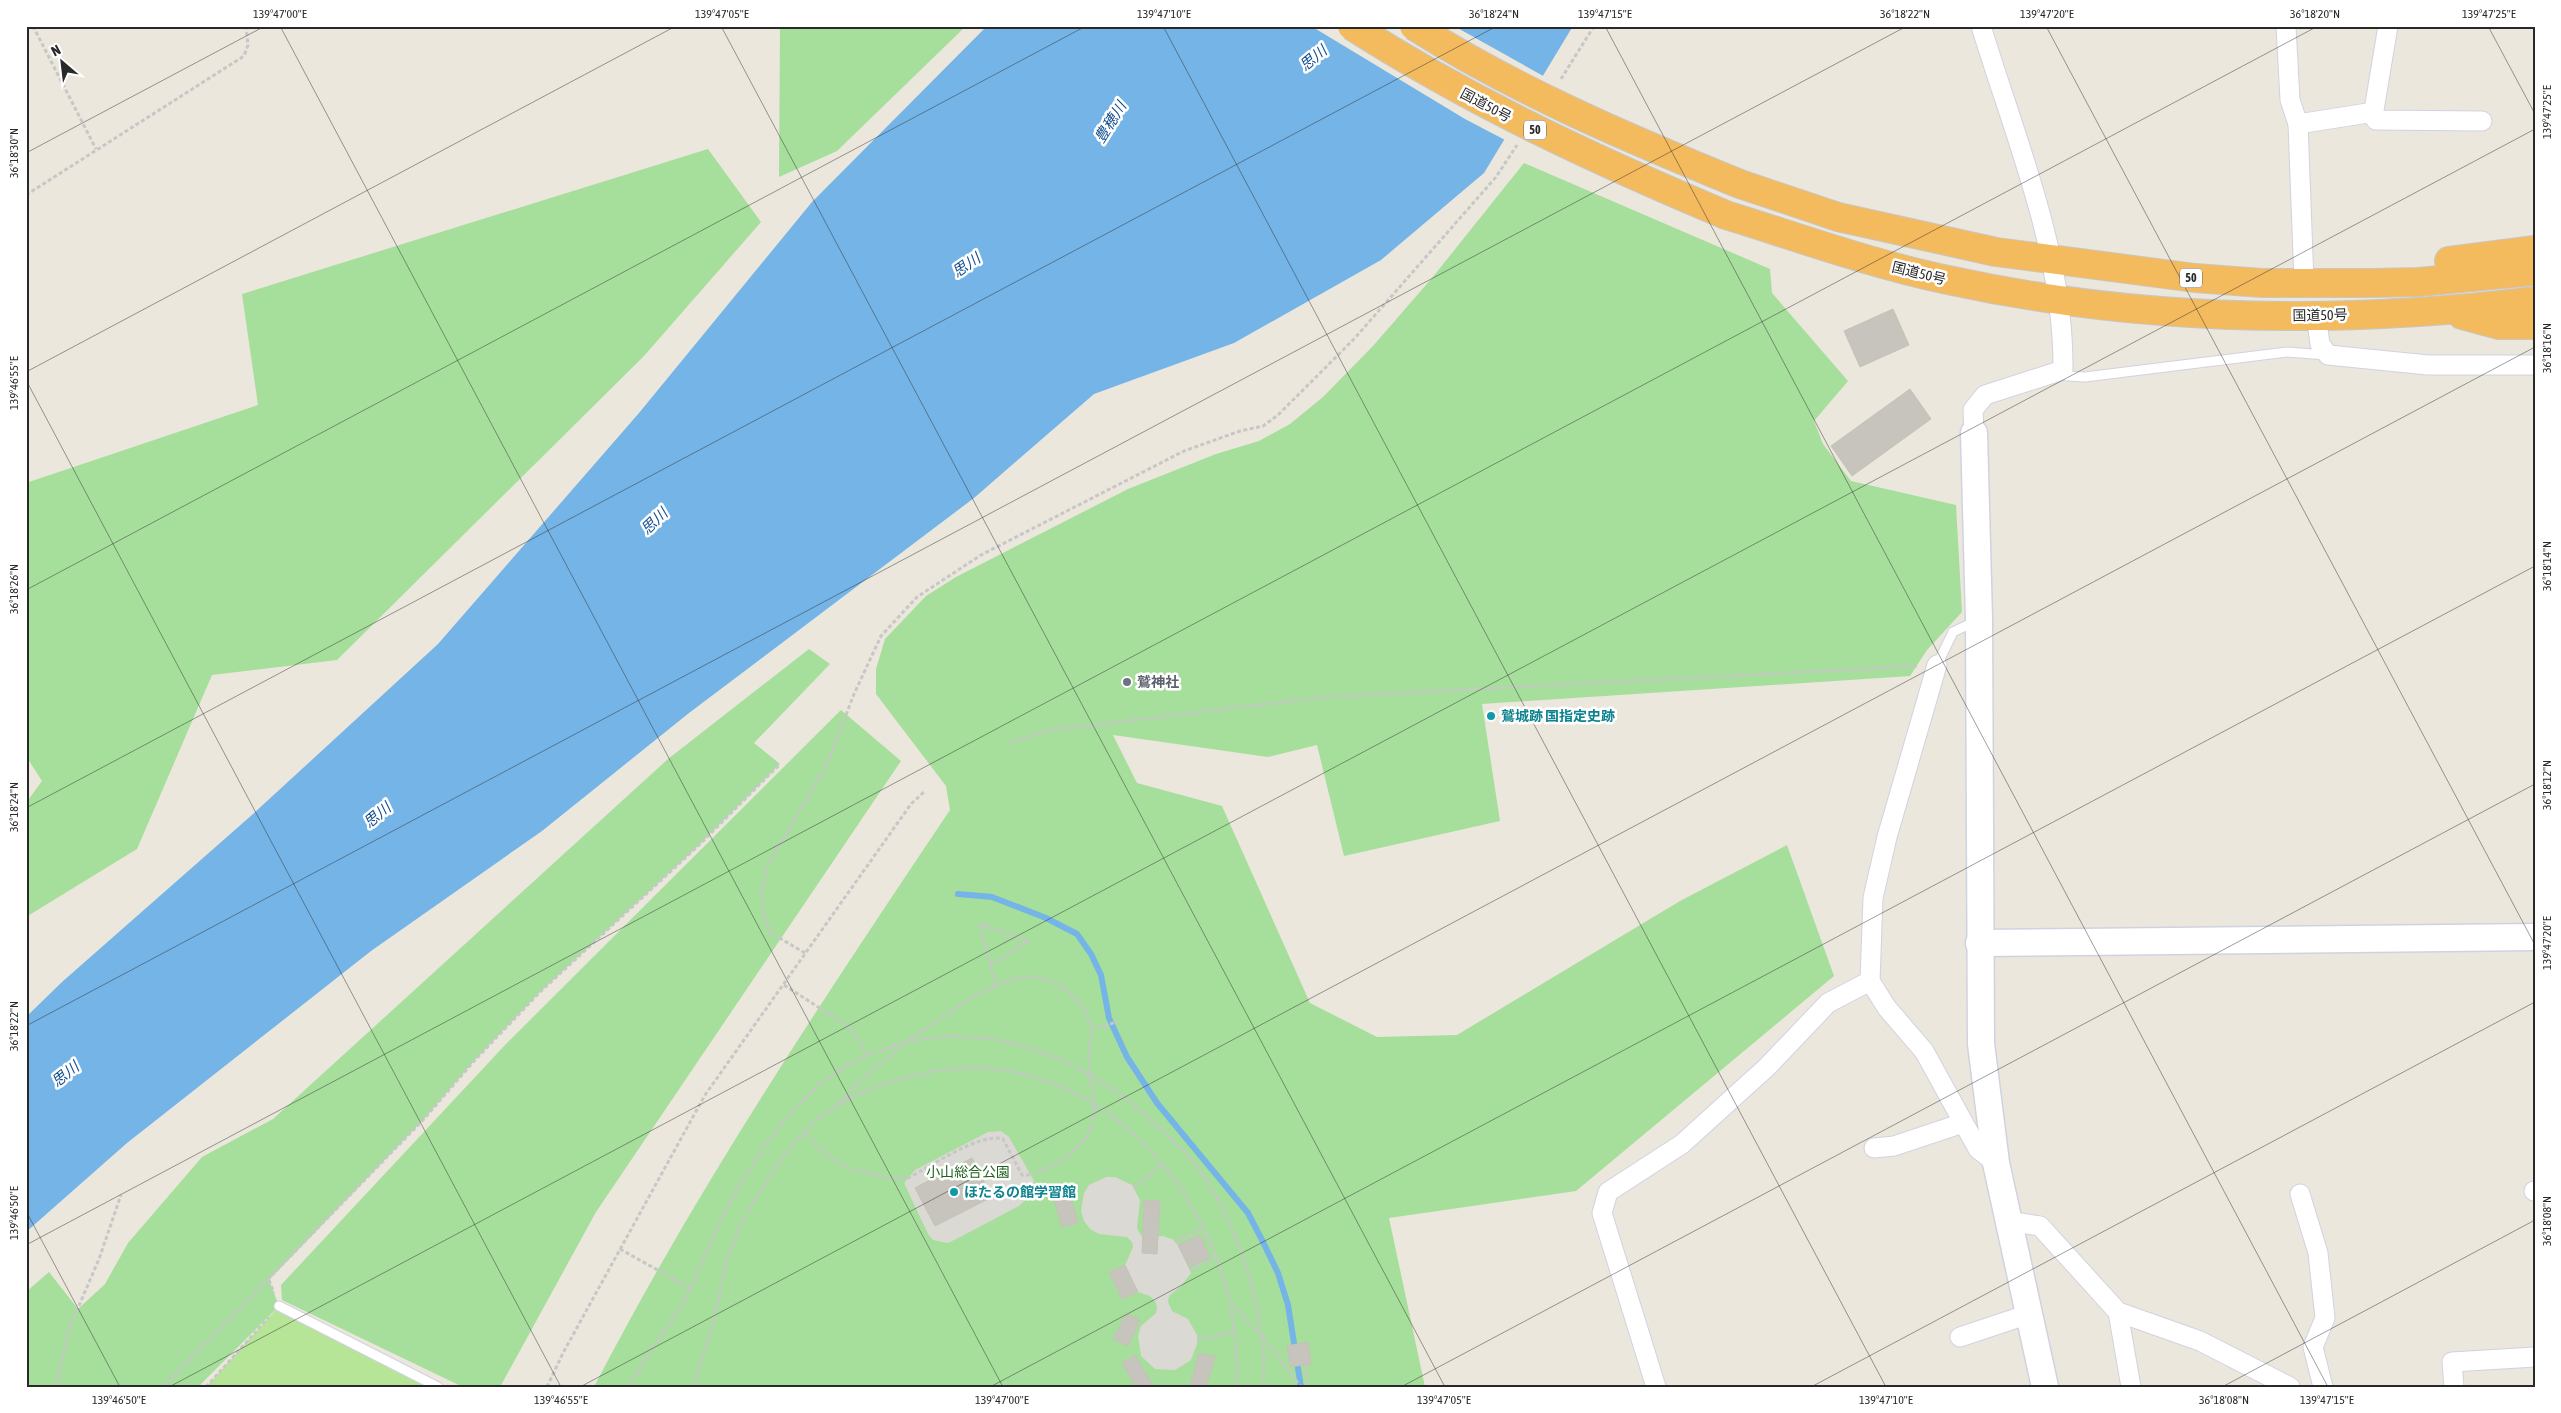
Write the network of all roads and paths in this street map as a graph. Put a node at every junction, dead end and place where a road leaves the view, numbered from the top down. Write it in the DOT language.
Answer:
graph roads {
  1 [pos="33,26"];
  2 [pos="246,26"];
  3 [pos="1352,26"];
  4 [pos="1414,26"];
  5 [pos="1594,26"];
  6 [pos="1980,26"];
  7 [pos="2286,26"];
  8 [pos="2388,26"];
  9 [pos="1558,83"];
  10 [pos="2374,112"];
  11 [pos="2482,121"];
  12 [pos="2298,124"];
  13 [pos="1522,138"];
  14 [pos="96,149"];
  15 [pos="26,195"];
  16 [pos="2535,250"];
  17 [pos="2051,260"];
  18 [pos="2535,271"];
  19 [pos="2304,282"];
  20 [pos="2332,283"];
  21 [pos="2058,300"];
  22 [pos="2535,301"];
  23 [pos="2446,310"];
  24 [pos="2316,315"];
  25 [pos="2535,325"];
  26 [pos="2328,355"];
  27 [pos="2535,365"];
  28 [pos="2063,370"];
  29 [pos="1974,433"];
  30 [pos="1979,619"];
  31 [pos="1937,665"];
  32 [pos="1010,742"];
  33 [pos="780,764"];
  34 [pos="926,791"];
  35 [pos="2535,937"];
  36 [pos="1979,943"];
  37 [pos="805,953"];
  38 [pos="990,965"];
  39 [pos="1870,981"];
  40 [pos="784,985"];
  41 [pos="998,986"];
  42 [pos="1118,1020"];
  43 [pos="1091,1028"];
  44 [pos="908,1041"];
  45 [pos="867,1056"];
  46 [pos="1091,1074"];
  47 [pos="1094,1103"];
  48 [pos="838,1104"];
  49 [pos="1963,1123"];
  50 [pos="805,1132"];
  51 [pos="1874,1148"];
  52 [pos="1996,1163"];
  53 [pos="1163,1164"];
  54 [pos="1134,1188"];
  55 [pos="2300,1194"];
  56 [pos="121,1195"];
  57 [pos="2008,1220"];
  58 [pos="1204,1227"];
  59 [pos="1175,1242"];
  60 [pos="620,1249"];
  61 [pos="1217,1257"];
  62 [pos="1190,1270"];
  63 [pos="690,1288"];
  64 [pos="1232,1305"];
  65 [pos="279,1306"];
  66 [pos="2118,1312"];
  67 [pos="2029,1314"];
  68 [pos="1236,1331"];
  69 [pos="1262,1336"];
  70 [pos="1960,1337"];
  71 [pos="1197,1340"];
  72 [pos="2535,1357"];
  73 [pos="1305,1364"];
  74 [pos="56,1387"];
  75 [pos="163,1387"];
  76 [pos="206,1387"];
  77 [pos="438,1387"];
  78 [pos="547,1387"];
  79 [pos="630,1387"];
  80 [pos="694,1387"];
  81 [pos="1236,1387"];
  82 [pos="1263,1387"];
  83 [pos="1301,1387"];
  84 [pos="1308,1387"];
  85 [pos="1656,1387"];
  86 [pos="2045,1387"];
  87 [pos="2131,1387"];
  88 [pos="2290,1387"];
  89 [pos="2323,1387"];
  90 [pos="2454,1387"];
  1 -- 14 [label="path"];
  2 -- 14 [label="path"];
  3 -- 21 [label="highway, 国道50号 / 50, bridge"];
  4 -- 17 [label="highway, 50, bridge"];
  5 -- 9 [label="path"];
  6 -- 17 [label="street"];
  7 -- 12 [label="street"];
  8 -- 10 [label="street"];
  10 -- 11 [label="street"];
  10 -- 12 [label="street"];
  12 -- 19 [label="street"];
  13 -- 37 [label="path"];
  14 -- 15 [label="path"];
  16 -- 20 [label="highway"];
  17 -- 19 [label="highway, 50"];
  17 -- 21 [label="street"];
  18 -- 20 [label="highway, 50"];
  19 -- 20 [label="highway, 50"];
  21 -- 24 [label="highway, 国道50号 / 50"];
  21 -- 28 [label="street"];
  22 -- 23 [label="highway, 国道50号 / 50"];
  23 -- 24 [label="highway, 国道50号 / 50"];
  23 -- 25 [label="highway"];
  24 -- 26 [label="street"];
  26 -- 27 [label="street"];
  26 -- 28 [label="lane"];
  28 -- 29 [label="street"];
  29 -- 30 [label="street"];
  30 -- 31 [label="lane"];
  30 -- 36 [label="street"];
  31 -- 32 [label="path"];
  31 -- 39 [label="street"];
  33 -- 75 [label="path"];
  34 -- 37 [label="path"];
  35 -- 36 [label="street"];
  36 -- 52 [label="street"];
  37 -- 40 [label="path"];
  38 -- 38 [label="path"];
  38 -- 41 [label="path"];
  39 -- 49 [label="street"];
  39 -- 85 [label="street"];
  40 -- 45 [label="path"];
  40 -- 60 [label="path"];
  41 -- 43 [label="path"];
  41 -- 44 [label="path"];
  42 -- 43 [label="path"];
  43 -- 46 [label="path"];
  44 -- 45 [label="path"];
  44 -- 46 [label="path"];
  44 -- 48 [label="path"];
  45 -- 63 [label="path"];
  46 -- 47 [label="path"];
  46 -- 69 [label="path"];
  47 -- 48 [label="path"];
  47 -- 50 [label="path"];
  47 -- 53 [label="path"];
  48 -- 50 [label="path"];
  49 -- 51 [label="street"];
  49 -- 52 [label="street"];
  50 -- 80 [label="path"];
  52 -- 57 [label="street"];
  53 -- 54 [label="path"];
  53 -- 58 [label="path"];
  55 -- 89 [label="street"];
  56 -- 74 [label="path"];
  57 -- 66 [label="street"];
  57 -- 67 [label="street"];
  58 -- 59 [label="path"];
  58 -- 61 [label="path"];
  60 -- 63 [label="path"];
  60 -- 78 [label="path"];
  61 -- 62 [label="path"];
  61 -- 64 [label="path"];
  63 -- 79 [label="path"];
  64 -- 68 [label="path"];
  64 -- 69 [label="path"];
  65 -- 76 [label="path"];
  65 -- 77 [label="lane"];
  66 -- 87 [label="street"];
  66 -- 88 [label="street"];
  67 -- 70 [label="street"];
  67 -- 86 [label="street"];
  68 -- 71 [label="path"];
  68 -- 81 [label="path"];
  69 -- 82 [label="path"];
  69 -- 83 [label="path"];
  72 -- 90 [label="street"];
  73 -- 84 [label="path"];
}
